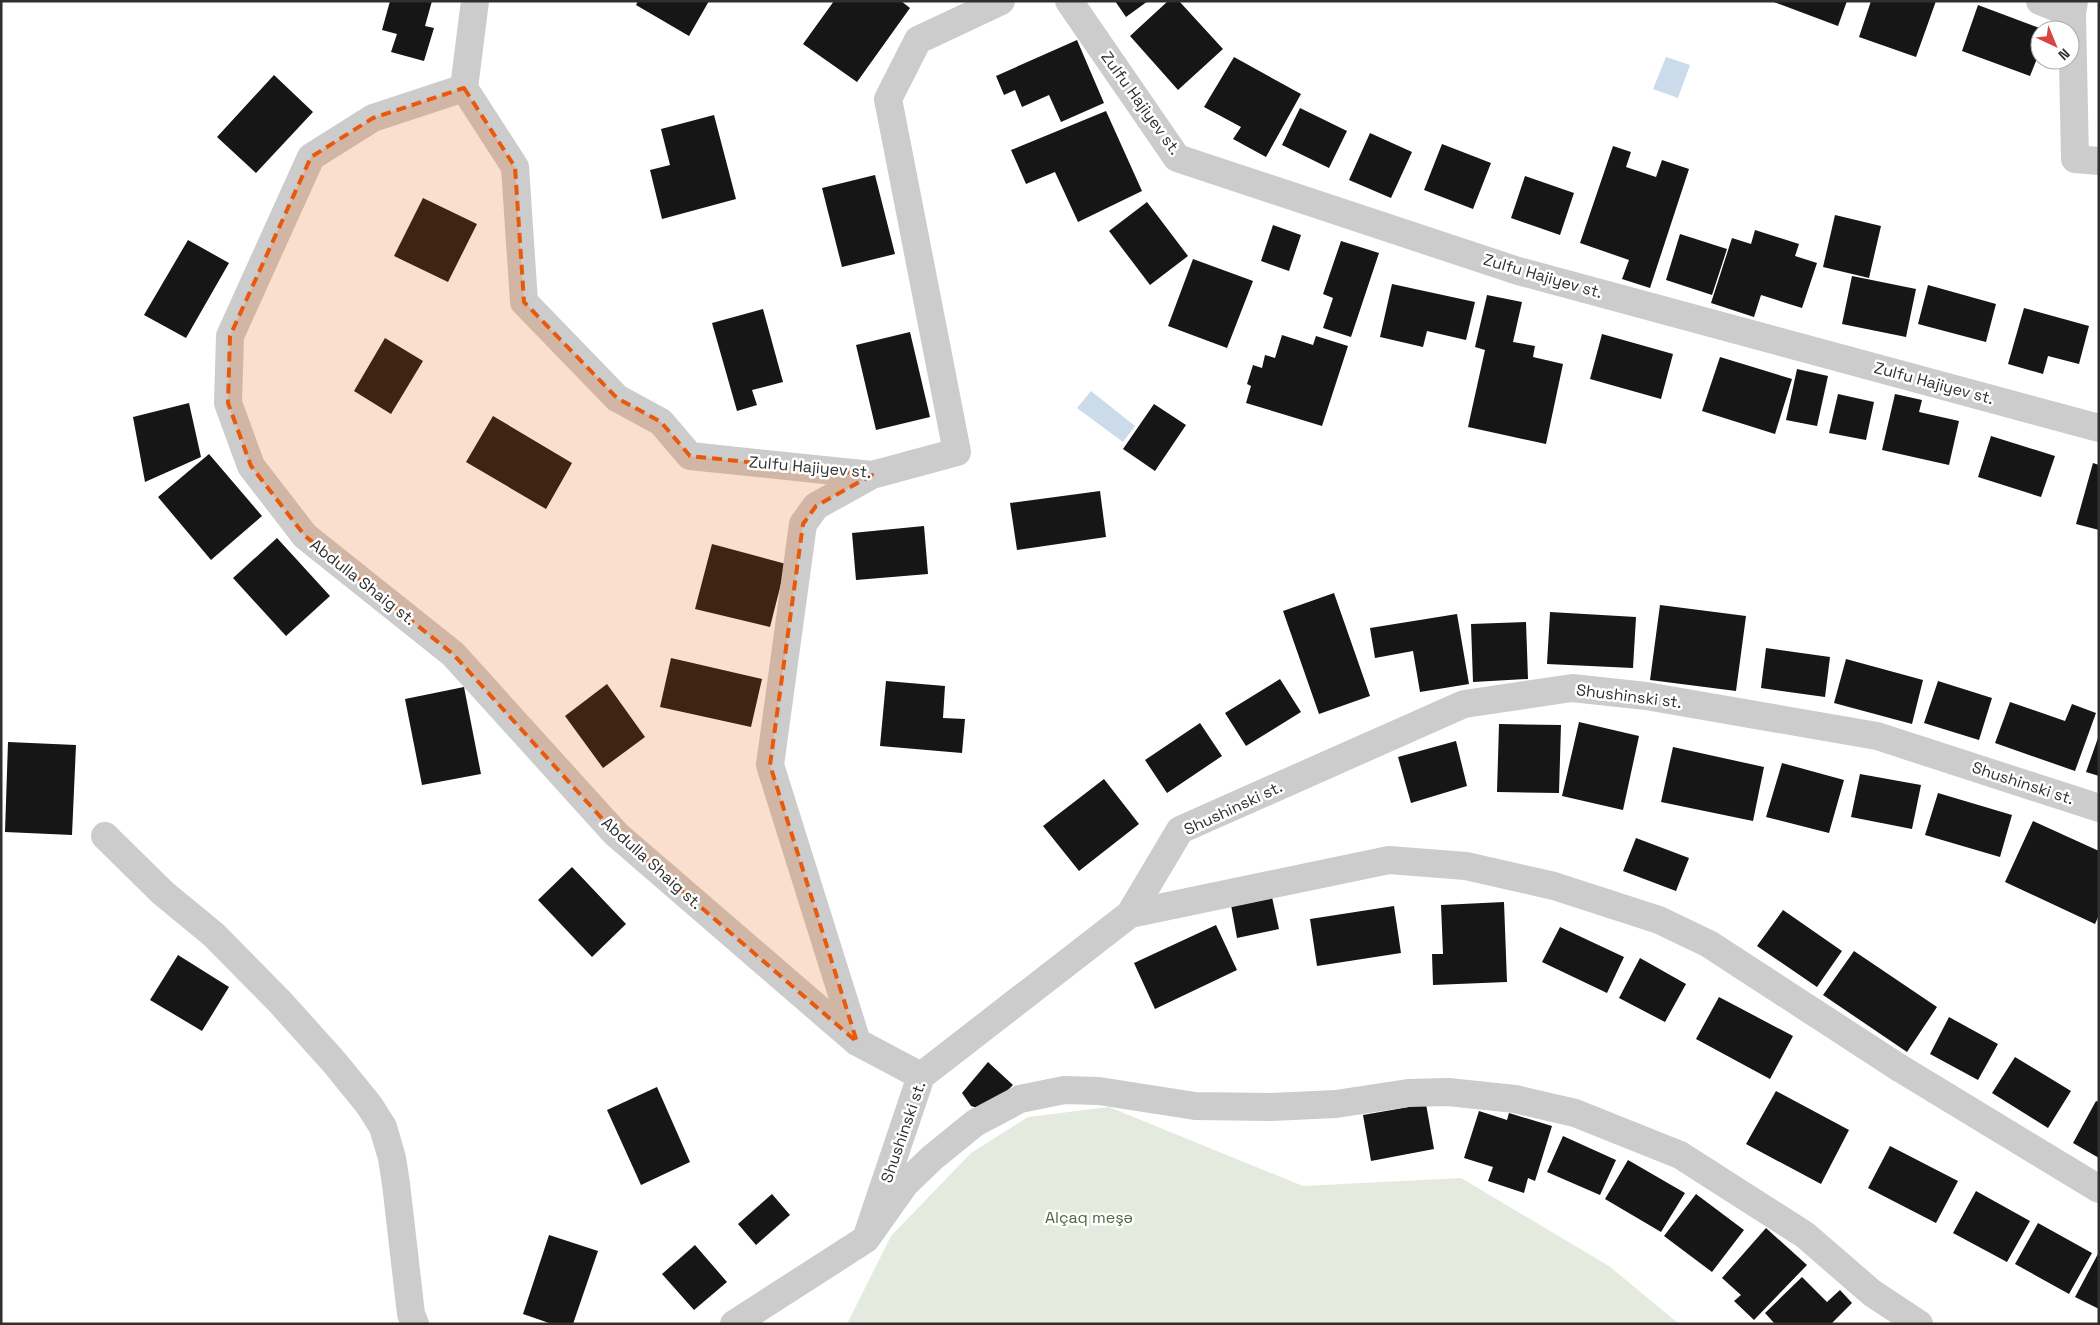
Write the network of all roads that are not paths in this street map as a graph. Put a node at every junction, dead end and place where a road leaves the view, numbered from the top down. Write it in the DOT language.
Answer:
graph roads {
  1 [pos="475,1"];
  2 [pos="1001,1"];
  3 [pos="1068,1"];
  4 [pos="2040,1"];
  5 [pos="2073,8"];
  6 [pos="464,88"];
  7 [pos="2099,160"];
  8 [pos="2099,428"];
  9 [pos="872,475"];
  10 [pos="2099,808"];
  11 [pos="105,836"];
  12 [pos="1130,914"];
  13 [pos="857,1042"];
  14 [pos="921,1076"];
  15 [pos="2099,1189"];
  16 [pos="866,1239"];
  17 [pos="415,1324"];
  18 [pos="734,1324"];
  19 [pos="1920,1324"];
  1 -- 6 [label="street"];
  2 -- 9 [label="street, Zulfu Hajiyev st."];
  3 -- 8 [label="street, Zulfu Hajiyev st."];
  4 -- 5 [label="street"];
  5 -- 7 [label="street"];
  6 -- 9 [label="street, Zulfu Hajiyev st."];
  6 -- 13 [label="street, Abdulla Shaig st."];
  9 -- 13 [label="street"];
  10 -- 12 [label="street, Shushinski st."];
  11 -- 17 [label="street"];
  12 -- 14 [label="street, Shushinski st."];
  12 -- 15 [label="street, Shushinski st."];
  13 -- 14 [label="street, Abdulla Shaig st."];
  14 -- 16 [label="street, Shushinski st."];
  16 -- 18 [label="street"];
  16 -- 19 [label="street"];
}
